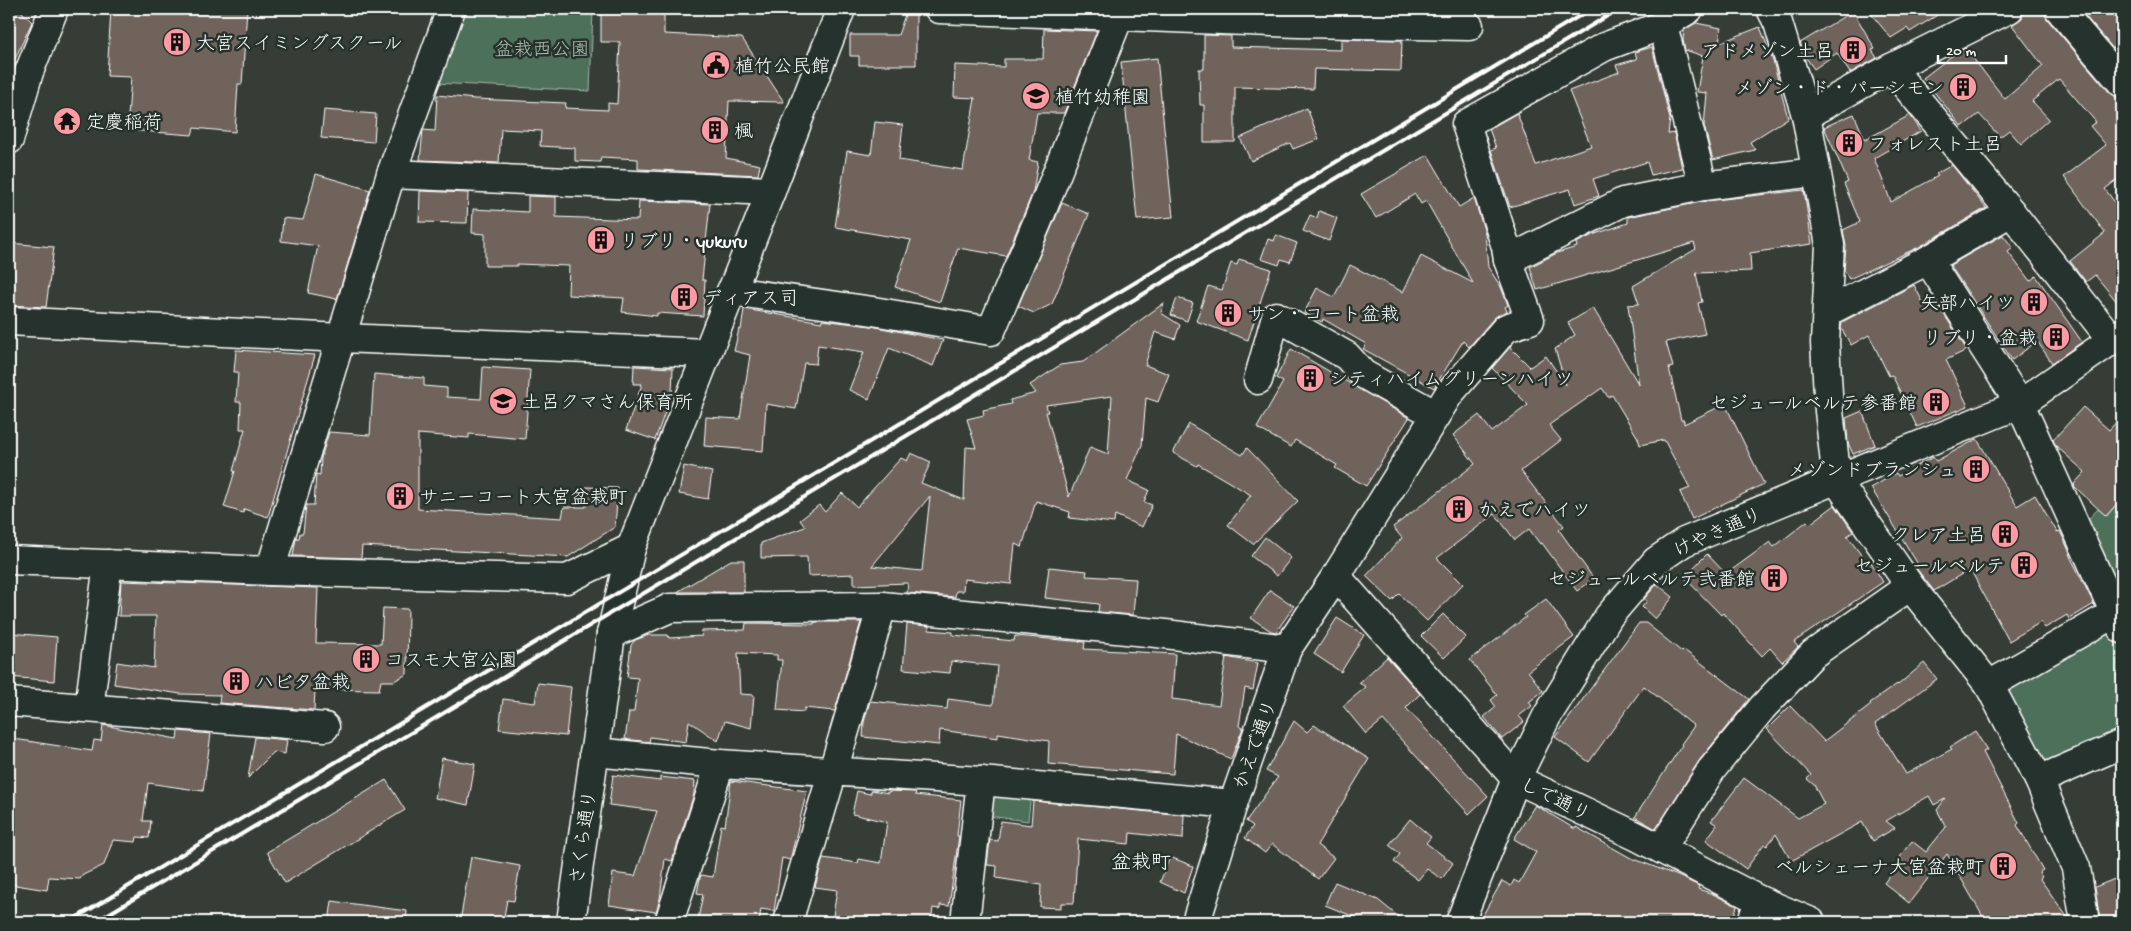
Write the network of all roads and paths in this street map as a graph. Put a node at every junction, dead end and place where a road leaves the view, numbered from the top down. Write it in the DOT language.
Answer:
graph roads {
  1 [pos="54,9"];
  2 [pos="451,9"];
  3 [pos="841,9"];
  4 [pos="939,9"];
  5 [pos="1689,9"];
  6 [pos="1771,9"];
  7 [pos="2009,9"];
  8 [pos="2058,9"];
  9 [pos="1121,12"];
  10 [pos="1663,25"];
  11 [pos="1470,28"];
  12 [pos="1891,68"];
  13 [pos="2122,84"];
  14 [pos="1806,115"];
  15 [pos="9,140"];
  16 [pos="1815,172"];
  17 [pos="391,174"];
  18 [pos="1703,186"];
  19 [pos="772,192"];
  20 [pos="2011,212"];
  21 [pos="1508,260"];
  22 [pos="1928,260"];
  23 [pos="731,291"];
  24 [pos="1827,312"];
  25 [pos="9,321"];
  26 [pos="2117,337"];
  27 [pos="342,338"];
  28 [pos="707,353"];
  29 [pos="1258,380"];
  30 [pos="2020,404"];
  31 [pos="1436,416"];
  32 [pos="1838,481"];
  33 [pos="630,548"];
  34 [pos="9,560"];
  35 [pos="108,564"];
  36 [pos="270,571"];
  37 [pos="1336,576"];
  38 [pos="1910,586"];
  39 [pos="882,606"];
  40 [pos="2119,621"];
  41 [pos="611,634"];
  42 [pos="1287,649"];
  43 [pos="1989,685"];
  44 [pos="9,702"];
  45 [pos="89,708"];
  46 [pos="325,727"];
  47 [pos="2122,744"];
  48 [pos="594,752"];
  49 [pos="720,764"];
  50 [pos="833,771"];
  51 [pos="1516,780"];
  52 [pos="2039,780"];
  53 [pos="981,781"];
  54 [pos="1233,804"];
  55 [pos="1661,849"];
  56 [pos="1756,911"];
  57 [pos="571,922"];
  58 [pos="669,922"];
  59 [pos="788,922"];
  60 [pos="965,922"];
  61 [pos="1196,922"];
  62 [pos="1460,922"];
  63 [pos="1811,922"];
  64 [pos="2085,922"];
  1 -- 15 [label="street"];
  2 -- 17 [label="street"];
  3 -- 19 [label="street, さくら通り"];
  4 -- 9 [label="street"];
  5 -- 10 [label="street"];
  6 -- 14 [label="street"];
  7 -- 12 [label="street"];
  8 -- 13 [label="street"];
  9 -- 11 [label="street"];
  9 -- 23 [label="street"];
  10 -- 18 [label="street"];
  10 -- 21 [label="street"];
  12 -- 14 [label="street"];
  12 -- 20 [label="street"];
  14 -- 16 [label="street"];
  16 -- 18 [label="street"];
  16 -- 24 [label="street"];
  17 -- 19 [label="street"];
  17 -- 27 [label="street"];
  18 -- 21 [label="street"];
  19 -- 23 [label="street, さくら通り"];
  20 -- 22 [label="street"];
  20 -- 26 [label="street"];
  21 -- 31 [label="street, かえで通り"];
  22 -- 24 [label="street"];
  22 -- 30 [label="street"];
  23 -- 28 [label="street, さくら通り"];
  24 -- 32 [label="street"];
  25 -- 27 [label="street"];
  26 -- 30 [label="street, けやき通り"];
  27 -- 28 [label="street"];
  27 -- 36 [label="street"];
  28 -- 33 [label="street, さくら通り"];
  29 -- 31 [label="street"];
  30 -- 32 [label="street, けやき通り"];
  30 -- 40 [label="street"];
  31 -- 37 [label="street, かえで通り"];
  32 -- 38 [label="street"];
  32 -- 51 [label="street, けやき通り"];
  33 -- 36 [label="street"];
  33 -- 41 [label="street, さくら通り"];
  34 -- 35 [label="street"];
  35 -- 36 [label="street"];
  35 -- 45 [label="street"];
  37 -- 42 [label="street, かえで通り"];
  37 -- 51 [label="street, しで通り"];
  38 -- 43 [label="street"];
  38 -- 55 [label="street"];
  39 -- 41 [label="street"];
  39 -- 42 [label="street"];
  39 -- 50 [label="street"];
  40 -- 43 [label="street"];
  41 -- 48 [label="street, さくら通り"];
  42 -- 54 [label="street, かえで通り"];
  43 -- 52 [label="street"];
  44 -- 45 [label="street"];
  45 -- 46 [label="street"];
  47 -- 52 [label="street"];
  48 -- 49 [label="street"];
  48 -- 57 [label="street, さくら通り"];
  49 -- 50 [label="street"];
  49 -- 58 [label="street"];
  50 -- 53 [label="street"];
  50 -- 59 [label="street"];
  51 -- 55 [label="street, しで通り"];
  51 -- 62 [label="street, けやき通り"];
  52 -- 64 [label="street"];
  53 -- 54 [label="street"];
  53 -- 60 [label="street"];
  54 -- 61 [label="street, かえで通り"];
  55 -- 56 [label="street, しで通り"];
  56 -- 63 [label="street, しで通り"];
}
